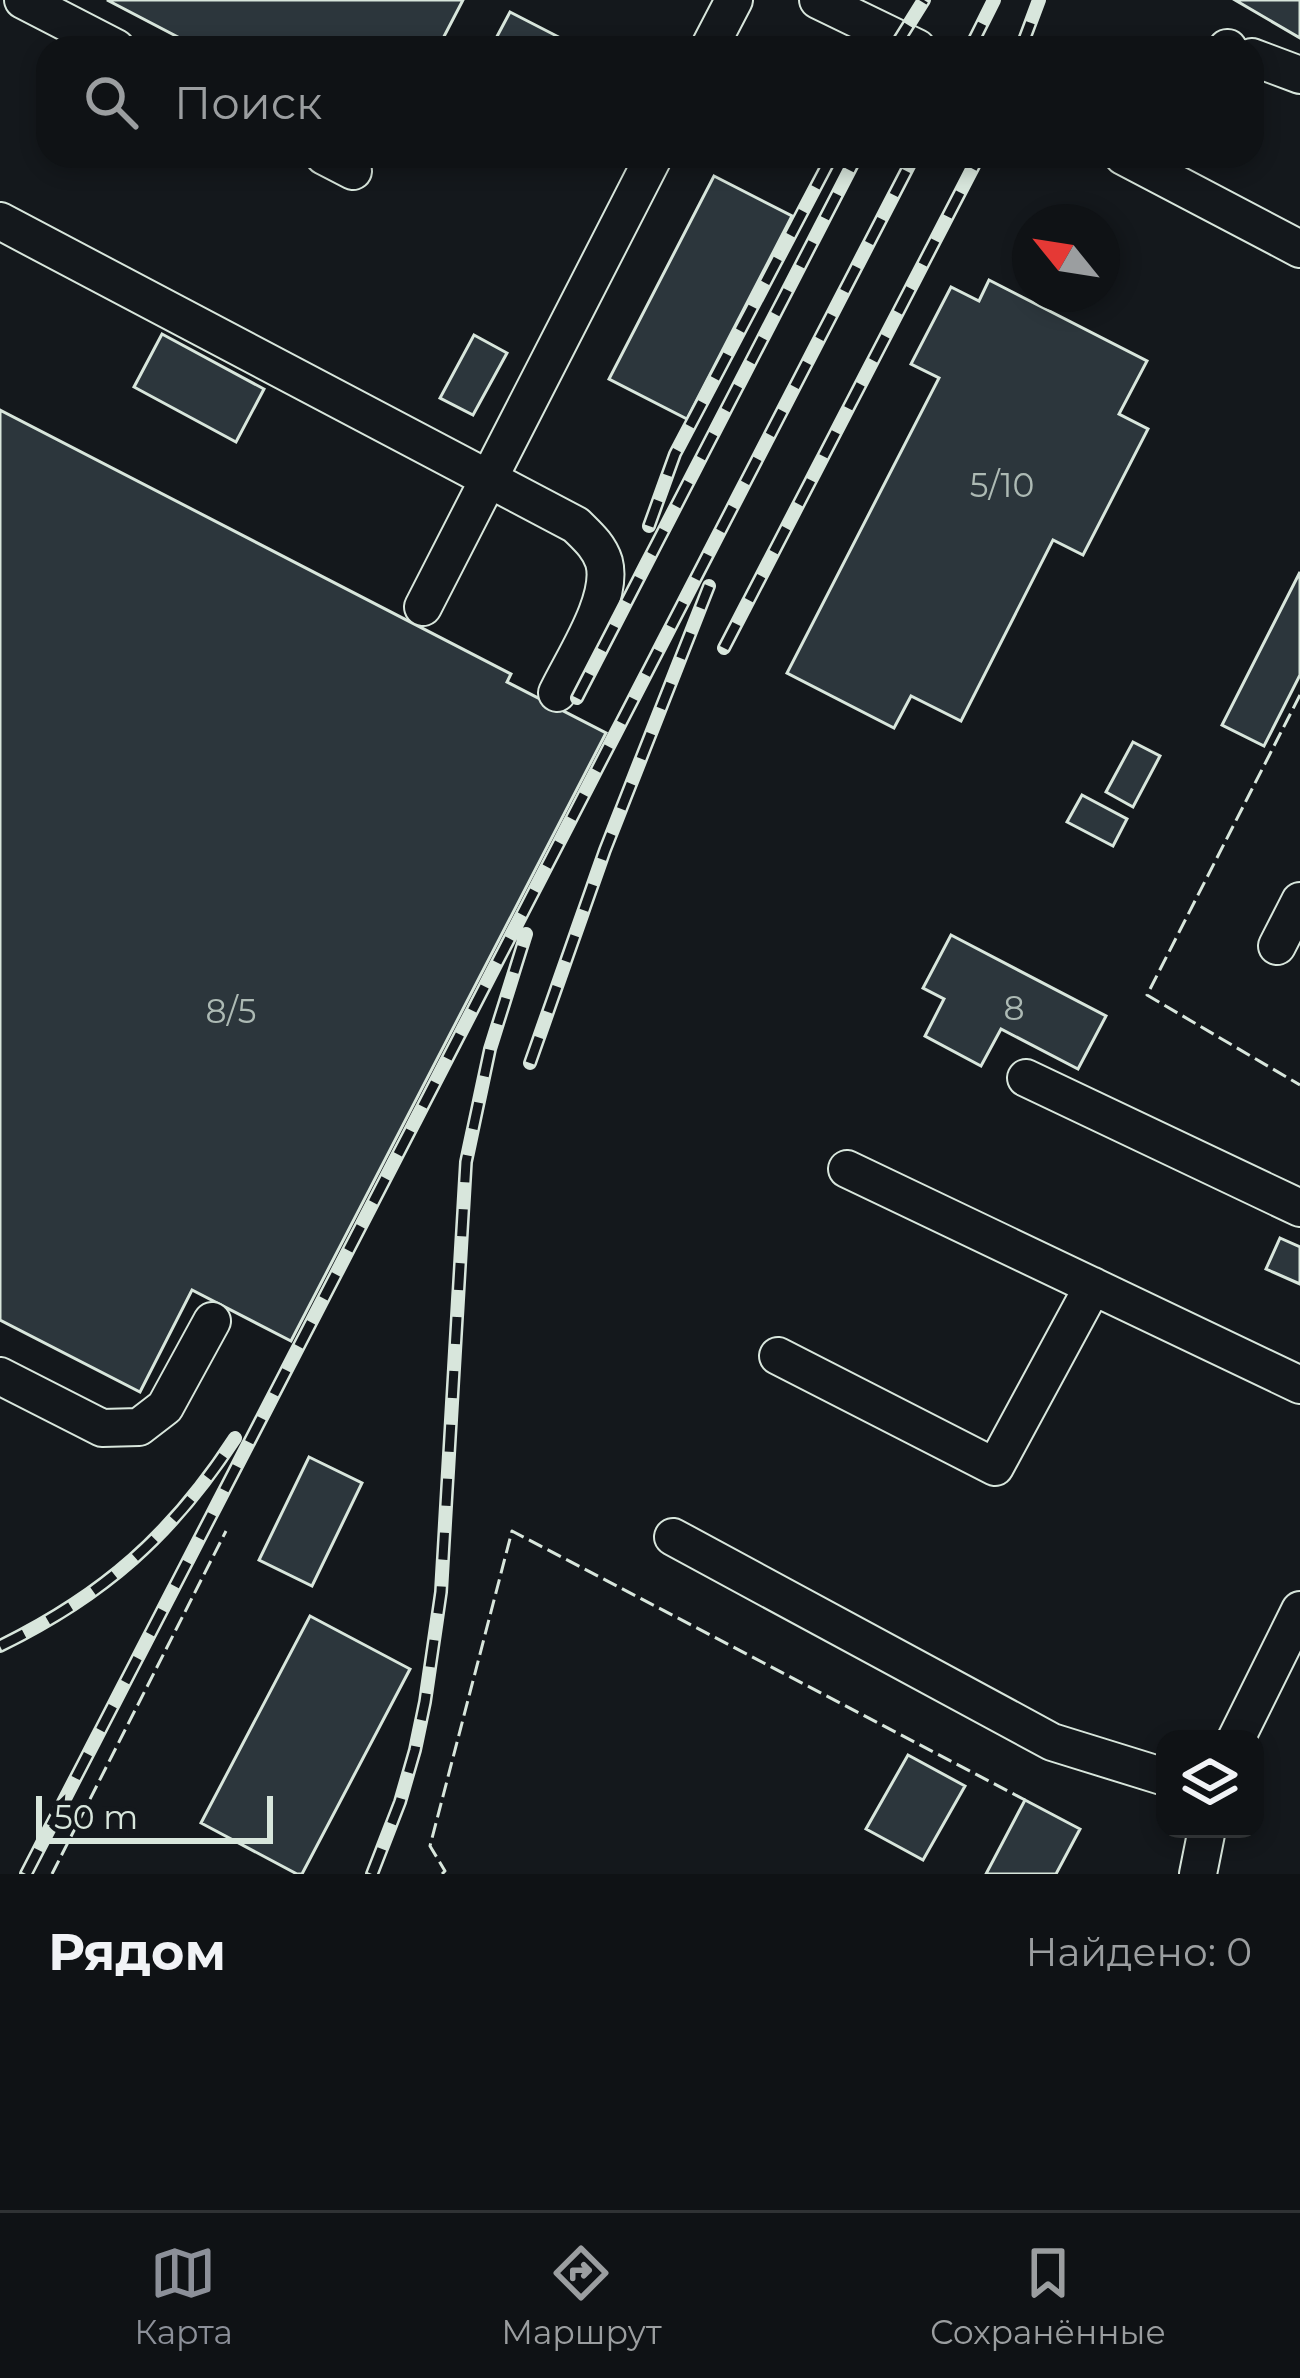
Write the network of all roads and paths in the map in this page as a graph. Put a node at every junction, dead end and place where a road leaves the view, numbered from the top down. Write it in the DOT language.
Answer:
graph roads {
  1 [pos="23,0"];
  2 [pos="734,0"];
  3 [pos="818,0"];
  4 [pos="93,36"];
  5 [pos="715,36"];
  6 [pos="892,36"];
  7 [pos="1264,62"];
  8 [pos="1300,75"];
  9 [pos="648,168"];
  10 [pos="1146,168"];
  11 [pos="0,221"];
  12 [pos="1300,249"];
  13 [pos="489,479"];
  14 [pos="423,607"];
  15 [pos="556,693"];
  16 [pos="1300,901"];
  17 [pos="1277,946"];
  18 [pos="1026,1078"];
  19 [pos="847,1169"];
  20 [pos="1300,1208"];
  21 [pos="1093,1286"];
  22 [pos="212,1321"];
  23 [pos="778,1356"];
  24 [pos="0,1376"];
  25 [pos="1300,1385"];
  26 [pos="673,1537"];
  27 [pos="1300,1610"];
  28 [pos="1240,1730"];
  29 [pos="1156,1774"];
  30 [pos="1205,1838"];
  31 [pos="1198,1874"];
  1 -- 4 [label="street"];
  2 -- 5 [label="street"];
  3 -- 6 [label="street"];
  7 -- 8 [label="street"];
  9 -- 13 [label="street"];
  10 -- 12 [label="street"];
  11 -- 13 [label="street"];
  13 -- 14 [label="street"];
  13 -- 15 [label="street"];
  16 -- 17 [label="street"];
  18 -- 20 [label="street"];
  19 -- 21 [label="street"];
  21 -- 23 [label="street"];
  21 -- 25 [label="street"];
  22 -- 24 [label="street"];
  26 -- 29 [label="street"];
  27 -- 28 [label="street"];
  30 -- 31 [label="street"];
}
